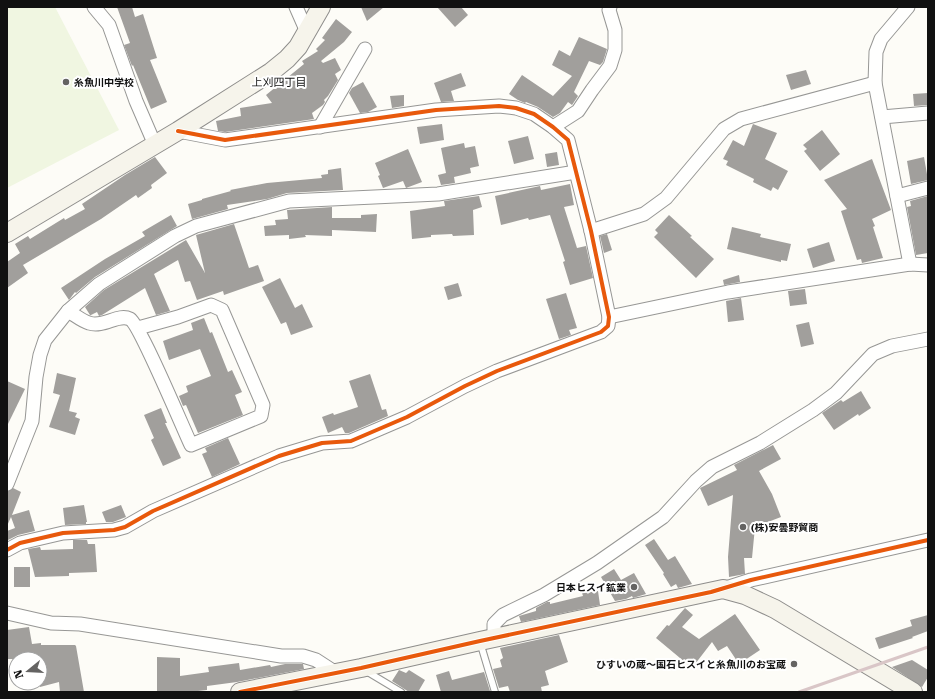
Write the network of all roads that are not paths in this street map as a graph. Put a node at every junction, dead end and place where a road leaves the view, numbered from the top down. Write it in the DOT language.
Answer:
graph roads {
  1 [pos="94,7"];
  2 [pos="296,7"];
  3 [pos="321,7"];
  4 [pos="610,7"];
  5 [pos="908,7"];
  6 [pos="307,32"];
  7 [pos="365,49"];
  8 [pos="875,83"];
  9 [pos="928,113"];
  10 [pos="882,117"];
  11 [pos="320,127"];
  12 [pos="553,127"];
  13 [pos="178,131"];
  14 [pos="155,145"];
  15 [pos="576,172"];
  16 [pos="928,188"];
  17 [pos="897,196"];
  18 [pos="591,231"];
  19 [pos="7,233"];
  20 [pos="910,264"];
  21 [pos="928,265"];
  22 [pos="68,311"];
  23 [pos="609,317"];
  24 [pos="138,328"];
  25 [pos="928,339"];
  26 [pos="7,484"];
  27 [pos="928,540"];
  28 [pos="7,550"];
  29 [pos="722,589"];
  30 [pos="7,613"];
  31 [pos="487,639"];
  32 [pos="361,668"];
  33 [pos="336,673"];
  34 [pos="240,692"];
  35 [pos="401,692"];
  36 [pos="496,692"];
  37 [pos="914,692"];
  1 -- 14 [label="street"];
  2 -- 6 [label="street"];
  3 -- 6 [label="street"];
  4 -- 12 [label="street"];
  5 -- 8 [label="street"];
  6 -- 13 [label="street"];
  7 -- 11 [label="street"];
  8 -- 10 [label="street"];
  8 -- 18 [label="street"];
  9 -- 10 [label="street"];
  10 -- 17 [label="street"];
  11 -- 12 [label="street"];
  11 -- 13 [label="street"];
  12 -- 15 [label="street"];
  13 -- 14 [label="street"];
  14 -- 19 [label="street"];
  15 -- 18 [label="street"];
  15 -- 22 [label="street"];
  16 -- 17 [label="street"];
  17 -- 20 [label="street"];
  18 -- 23 [label="street"];
  20 -- 21 [label="street"];
  20 -- 23 [label="street"];
  22 -- 24 [label="street"];
  22 -- 26 [label="street"];
  23 -- 28 [label="street"];
  24 -- 24 [label="street"];
  25 -- 31 [label="street"];
  27 -- 29 [label="street"];
  29 -- 31 [label="street"];
  29 -- 37 [label="street"];
  30 -- 33 [label="street"];
  31 -- 32 [label="street"];
  31 -- 36 [label="lane"];
  32 -- 33 [label="street"];
  32 -- 35 [label="lane"];
  33 -- 34 [label="street"];
}
